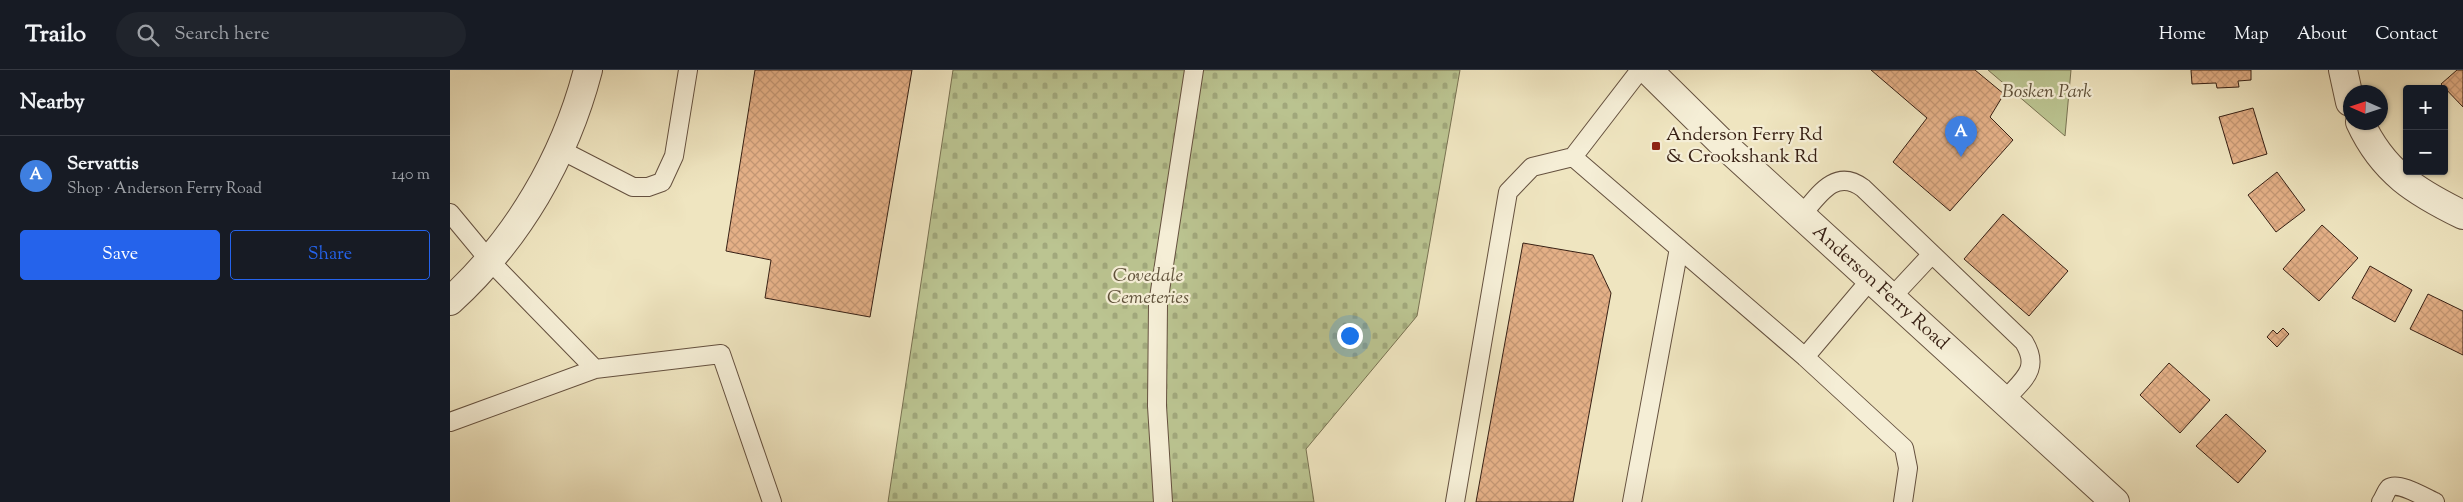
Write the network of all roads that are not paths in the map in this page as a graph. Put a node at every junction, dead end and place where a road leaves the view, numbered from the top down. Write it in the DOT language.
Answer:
graph roads {
  1 [pos="588,70"];
  2 [pos="688,70"];
  3 [pos="1194,70"];
  4 [pos="1640,70"];
  5 [pos="1648,70"];
  6 [pos="2343,70"];
  7 [pos="2346,85"];
  8 [pos="2363,130"];
  9 [pos="561,150"];
  10 [pos="1573,156"];
  11 [pos="450,213"];
  12 [pos="2463,215"];
  13 [pos="1801,216"];
  14 [pos="1679,248"];
  15 [pos="1932,254"];
  16 [pos="489,260"];
  17 [pos="1871,279"];
  18 [pos="1891,298"];
  19 [pos="450,301"];
  20 [pos="1805,357"];
  21 [pos="595,369"];
  22 [pos="2004,401"];
  23 [pos="450,422"];
  24 [pos="772,502"];
  25 [pos="1163,502"];
  26 [pos="1454,502"];
  27 [pos="1632,502"];
  28 [pos="1903,502"];
  29 [pos="2115,502"];
  30 [pos="2381,502"];
  31 [pos="2435,502"];
  1 -- 9 [label="street"];
  2 -- 9 [label="lane"];
  3 -- 25 [label="lane"];
  4 -- 10 [label="lane"];
  5 -- 13 [label="street, Anderson Ferry Road"];
  6 -- 7 [label="street"];
  8 -- 12 [label="street"];
  9 -- 16 [label="street"];
  10 -- 14 [label="lane"];
  10 -- 26 [label="lane"];
  11 -- 16 [label="lane"];
  13 -- 15 [label="lane"];
  13 -- 17 [label="street, Anderson Ferry Road"];
  14 -- 20 [label="lane"];
  14 -- 27 [label="lane"];
  15 -- 18 [label="lane"];
  15 -- 22 [label="lane"];
  16 -- 19 [label="street"];
  16 -- 21 [label="lane"];
  17 -- 18 [label="street, Anderson Ferry Road"];
  17 -- 20 [label="lane"];
  18 -- 22 [label="street, Anderson Ferry Road"];
  20 -- 28 [label="lane"];
  21 -- 23 [label="lane"];
  21 -- 24 [label="lane"];
  22 -- 29 [label="street, Anderson Ferry Road"];
  30 -- 31 [label="lane"];
}
